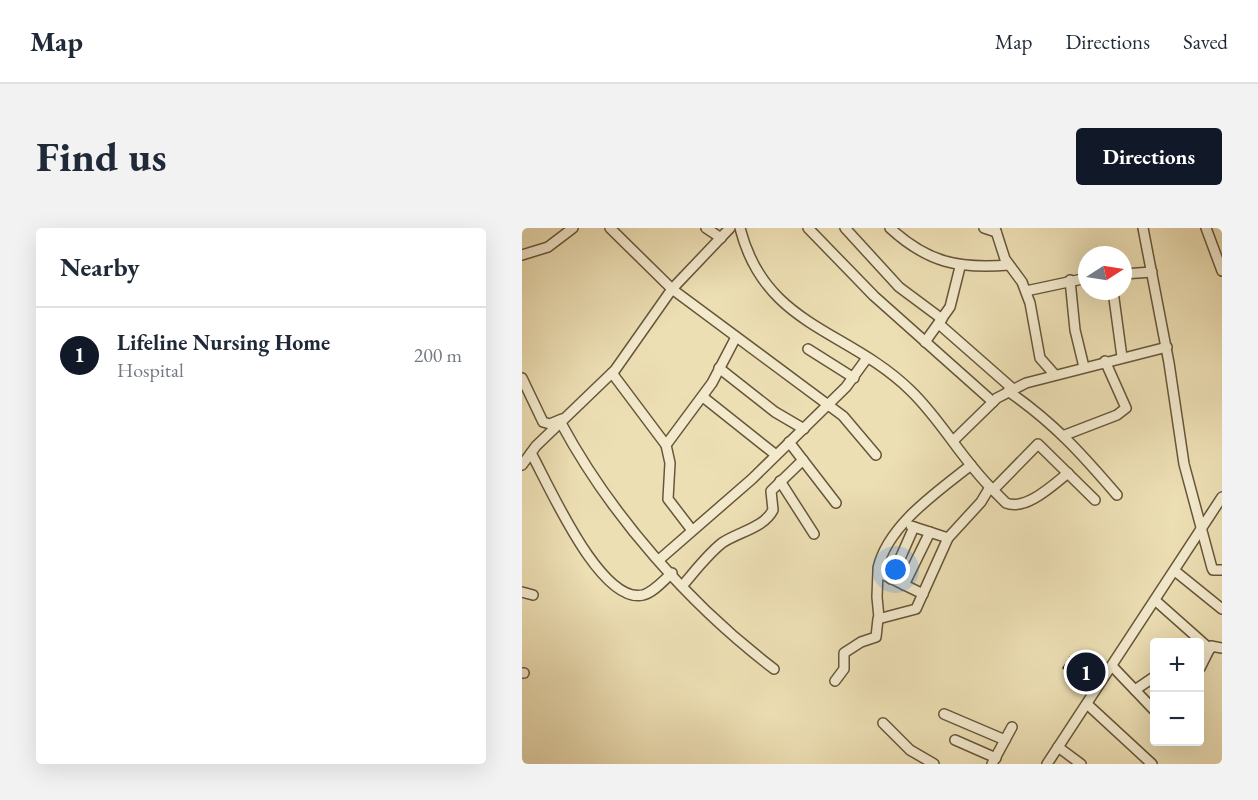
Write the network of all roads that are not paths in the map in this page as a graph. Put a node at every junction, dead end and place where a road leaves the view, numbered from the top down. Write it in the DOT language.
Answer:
graph roads {
  1 [pos="573,228"];
  2 [pos="610,228"];
  3 [pos="706,228"];
  4 [pos="730,228"];
  5 [pos="740,228"];
  6 [pos="808,228"];
  7 [pos="845,228"];
  8 [pos="890,228"];
  9 [pos="984,228"];
  10 [pos="1143,228"];
  11 [pos="1206,228"];
  12 [pos="995,230"];
  13 [pos="721,237"];
  14 [pos="522,255"];
  15 [pos="1009,265"];
  16 [pos="960,267"];
  17 [pos="1222,271"];
  18 [pos="1152,272"];
  19 [pos="1132,273"];
  20 [pos="1078,279"];
  21 [pos="1070,280"];
  22 [pos="672,289"];
  23 [pos="1026,291"];
  24 [pos="1114,300"];
  25 [pos="940,322"];
  26 [pos="736,337"];
  27 [pos="925,342"];
  28 [pos="1167,347"];
  29 [pos="808,349"];
  30 [pos="1122,357"];
  31 [pos="867,358"];
  32 [pos="1105,362"];
  33 [pos="1084,367"];
  34 [pos="719,368"];
  35 [pos="612,373"];
  36 [pos="1055,375"];
  37 [pos="522,378"];
  38 [pos="854,378"];
  39 [pos="1010,390"];
  40 [pos="703,397"];
  41 [pos="993,402"];
  42 [pos="829,404"];
  43 [pos="569,416"];
  44 [pos="561,423"];
  45 [pos="804,429"];
  46 [pos="1065,435"];
  47 [pos="953,441"];
  48 [pos="789,442"];
  49 [pos="666,445"];
  50 [pos="531,453"];
  51 [pos="776,455"];
  52 [pos="876,455"];
  53 [pos="803,460"];
  54 [pos="522,465"];
  55 [pos="971,465"];
  56 [pos="1068,473"];
  57 [pos="780,481"];
  58 [pos="992,488"];
  59 [pos="1117,495"];
  60 [pos="1222,497"];
  61 [pos="1095,500"];
  62 [pos="836,503"];
  63 [pos="902,523"];
  64 [pos="914,527"];
  65 [pos="691,529"];
  66 [pos="1201,530"];
  67 [pos="930,532"];
  68 [pos="814,534"];
  69 [pos="948,538"];
  70 [pos="660,559"];
  71 [pos="1222,570"];
  72 [pos="878,571"];
  73 [pos="1175,571"];
  74 [pos="672,573"];
  75 [pos="891,579"];
  76 [pos="683,585"];
  77 [pos="904,585"];
  78 [pos="522,592"];
  79 [pos="923,594"];
  80 [pos="533,595"];
  81 [pos="1156,601"];
  82 [pos="1222,609"];
  83 [pos="879,618"];
  84 [pos="1222,648"];
  85 [pos="1210,649"];
  86 [pos="1204,660"];
  87 [pos="1112,666"];
  88 [pos="774,669"];
  89 [pos="1150,680"];
  90 [pos="835,681"];
  91 [pos="1136,690"];
  92 [pos="1150,699"];
  93 [pos="1087,704"];
  94 [pos="944,714"];
  95 [pos="883,723"];
  96 [pos="1012,727"];
  97 [pos="955,740"];
  98 [pos="1005,740"];
  99 [pos="1058,747"];
  100 [pos="994,761"];
  101 [pos="934,764"];
  102 [pos="1047,764"];
  103 [pos="1081,764"];
  104 [pos="1152,764"];
  1 -- 14 [label="street"];
  2 -- 22 [label="street"];
  3 -- 13 [label="street"];
  4 -- 13 [label="street"];
  5 -- 31 [label="street"];
  6 -- 27 [label="street"];
  7 -- 25 [label="street"];
  8 -- 16 [label="street"];
  9 -- 12 [label="street"];
  10 -- 18 [label="street"];
  11 -- 17 [label="street"];
  12 -- 15 [label="street"];
  13 -- 22 [label="street"];
  15 -- 16 [label="street"];
  15 -- 23 [label="street"];
  16 -- 25 [label="street"];
  18 -- 19 [label="street"];
  18 -- 28 [label="street"];
  20 -- 21 [label="street"];
  21 -- 23 [label="street"];
  21 -- 33 [label="street"];
  22 -- 26 [label="street"];
  22 -- 35 [label="street"];
  23 -- 36 [label="street"];
  24 -- 30 [label="street"];
  25 -- 27 [label="street"];
  25 -- 39 [label="street"];
  26 -- 34 [label="street"];
  26 -- 42 [label="street"];
  27 -- 41 [label="street"];
  28 -- 30 [label="street"];
  28 -- 66 [label="street"];
  29 -- 38 [label="street"];
  30 -- 32 [label="street"];
  31 -- 38 [label="street"];
  31 -- 47 [label="street"];
  32 -- 33 [label="street"];
  32 -- 46 [label="street"];
  33 -- 36 [label="street"];
  34 -- 40 [label="street"];
  34 -- 45 [label="street"];
  35 -- 43 [label="street"];
  35 -- 49 [label="street"];
  36 -- 39 [label="street"];
  37 -- 43 [label="street"];
  38 -- 42 [label="street"];
  39 -- 41 [label="street"];
  39 -- 46 [label="street"];
  40 -- 49 [label="street"];
  40 -- 51 [label="street"];
  41 -- 47 [label="street"];
  42 -- 45 [label="street"];
  42 -- 52 [label="street"];
  43 -- 44 [label="street"];
  44 -- 50 [label="street"];
  44 -- 70 [label="street"];
  45 -- 48 [label="street"];
  46 -- 59 [label="street"];
  47 -- 55 [label="street"];
  48 -- 51 [label="street"];
  48 -- 53 [label="street"];
  49 -- 65 [label="street"];
  50 -- 54 [label="street"];
  50 -- 74 [label="street"];
  51 -- 65 [label="street"];
  53 -- 57 [label="street"];
  53 -- 62 [label="street"];
  55 -- 58 [label="street"];
  55 -- 63 [label="street"];
  56 -- 58 [label="street"];
  56 -- 58 [label="street"];
  56 -- 61 [label="street"];
  57 -- 68 [label="street"];
  57 -- 76 [label="street"];
  58 -- 69 [label="street"];
  60 -- 66 [label="street"];
  63 -- 64 [label="street"];
  63 -- 72 [label="street"];
  64 -- 67 [label="street"];
  64 -- 75 [label="street"];
  65 -- 70 [label="street"];
  66 -- 71 [label="street"];
  66 -- 73 [label="street"];
  67 -- 69 [label="street"];
  67 -- 77 [label="street"];
  69 -- 79 [label="street"];
  70 -- 74 [label="street"];
  72 -- 75 [label="street"];
  72 -- 83 [label="street"];
  73 -- 81 [label="street"];
  73 -- 82 [label="street"];
  74 -- 76 [label="street"];
  75 -- 77 [label="street"];
  76 -- 88 [label="street"];
  77 -- 79 [label="street"];
  78 -- 80 [label="street"];
  79 -- 83 [label="street"];
  81 -- 85 [label="street"];
  81 -- 87 [label="street"];
  83 -- 90 [label="street"];
  84 -- 85 [label="street"];
  85 -- 86 [label="street"];
  87 -- 91 [label="street"];
  87 -- 93 [label="street"];
  89 -- 91 [label="street"];
  91 -- 92 [label="street"];
  93 -- 99 [label="street"];
  93 -- 104 [label="street"];
  94 -- 98 [label="street"];
  95 -- 101 [label="street"];
  96 -- 98 [label="street"];
  97 -- 100 [label="street"];
  98 -- 100 [label="street"];
  99 -- 102 [label="street"];
  99 -- 103 [label="street"];
}
